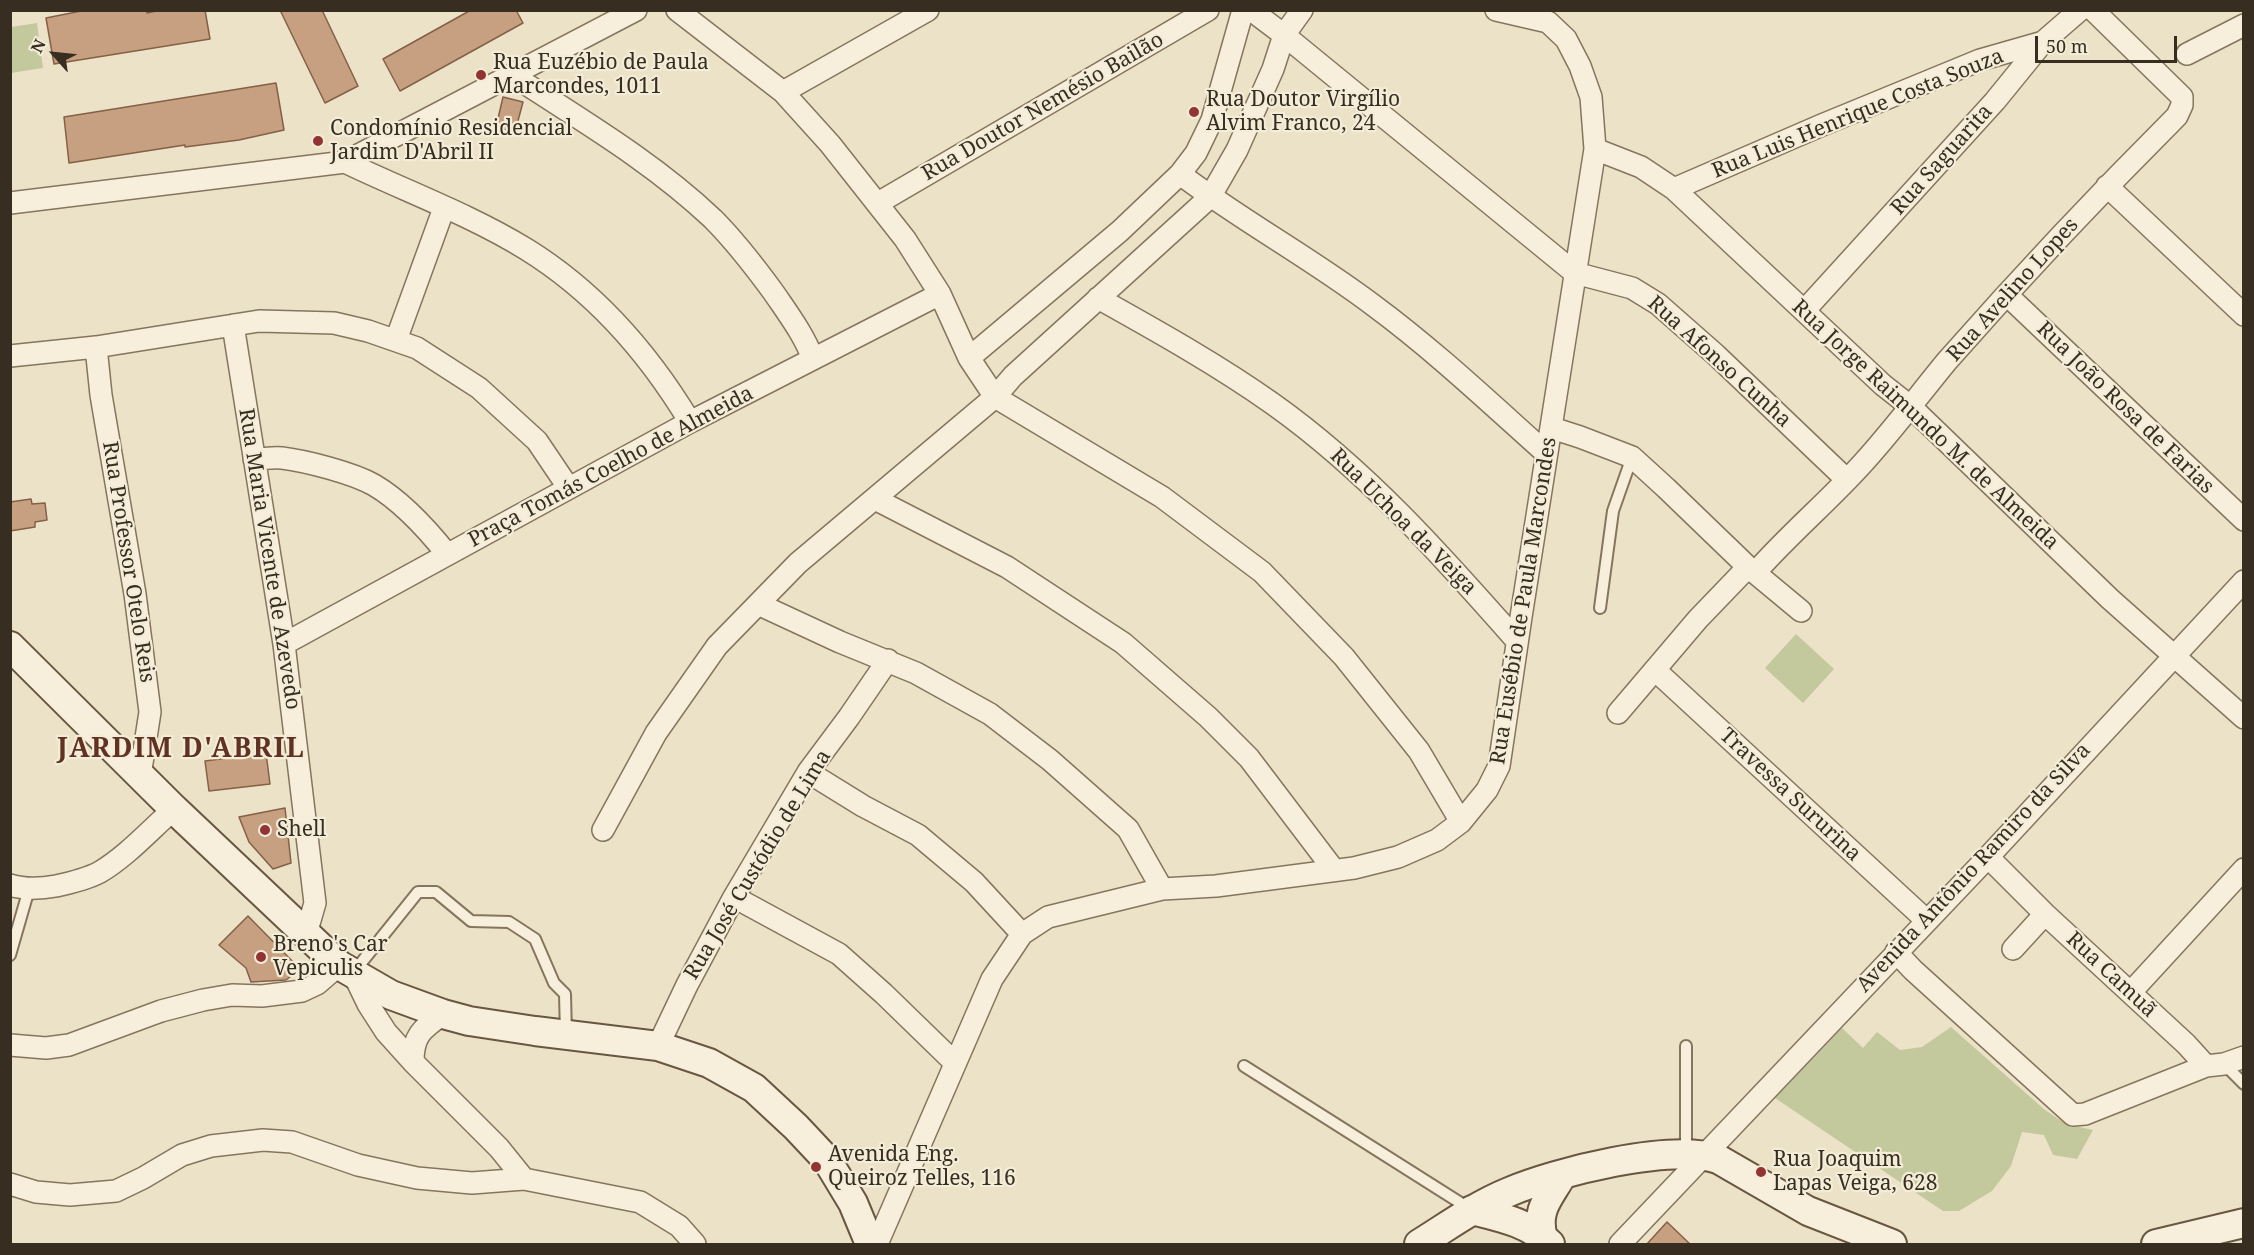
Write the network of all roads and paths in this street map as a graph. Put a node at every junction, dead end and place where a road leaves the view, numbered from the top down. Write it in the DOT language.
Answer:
graph roads {
  1 [pos="636,10"];
  2 [pos="677,10"];
  3 [pos="928,10"];
  4 [pos="1208,10"];
  5 [pos="1243,10"];
  6 [pos="1251,10"];
  7 [pos="1302,10"];
  8 [pos="1496,10"];
  9 [pos="2080,10"];
  10 [pos="2093,10"];
  11 [pos="1551,16"];
  12 [pos="2244,25"];
  13 [pos="1284,35"];
  14 [pos="2043,42"];
  15 [pos="2187,54"];
  16 [pos="512,75"];
  17 [pos="783,92"];
  18 [pos="1595,149"];
  19 [pos="345,162"];
  20 [pos="1180,174"];
  21 [pos="2107,186"];
  22 [pos="1674,189"];
  23 [pos="1210,196"];
  24 [pos="10,203"];
  25 [pos="878,203"];
  26 [pos="444,208"];
  27 [pos="1575,273"];
  28 [pos="940,294"];
  29 [pos="2007,295"];
  30 [pos="1098,298"];
  31 [pos="1804,311"];
  32 [pos="2244,315"];
  33 [pos="233,325"];
  34 [pos="396,340"];
  35 [pos="96,347"];
  36 [pos="10,356"];
  37 [pos="969,358"];
  38 [pos="813,359"];
  39 [pos="995,397"];
  40 [pos="1911,407"];
  41 [pos="690,422"];
  42 [pos="1552,428"];
  43 [pos="1547,454"];
  44 [pos="1632,458"];
  45 [pos="254,459"];
  46 [pos="1847,480"];
  47 [pos="568,487"];
  48 [pos="875,499"];
  49 [pos="2244,520"];
  50 [pos="447,554"];
  51 [pos="1752,570"];
  52 [pos="2244,581"];
  53 [pos="758,604"];
  54 [pos="1600,609"];
  55 [pos="1801,611"];
  56 [pos="1517,640"];
  57 [pos="284,644"];
  58 [pos="10,646"];
  59 [pos="2174,656"];
  60 [pos="888,660"];
  61 [pos="1655,670"];
  62 [pos="1618,713"];
  63 [pos="2244,718"];
  64 [pos="808,772"];
  65 [pos="140,776"];
  66 [pos="174,809"];
  67 [pos="1461,822"];
  68 [pos="603,830"];
  69 [pos="1988,857"];
  70 [pos="2244,868"];
  71 [pos="1334,870"];
  72 [pos="20,887"];
  73 [pos="1162,889"];
  74 [pos="734,897"];
  75 [pos="2045,914"];
  76 [pos="1926,920"];
  77 [pos="306,934"];
  78 [pos="1022,934"];
  79 [pos="2013,949"];
  80 [pos="1896,952"];
  81 [pos="10,955"];
  82 [pos="346,969"];
  83 [pos="2131,992"];
  84 [pos="443,1014"];
  85 [pos="566,1035"];
  86 [pos="10,1045"];
  87 [pos="658,1046"];
  88 [pos="1686,1046"];
  89 [pos="413,1062"];
  90 [pos="2225,1062"];
  91 [pos="955,1063"];
  92 [pos="1244,1066"];
  93 [pos="2244,1084"];
  94 [pos="1695,1154"];
  95 [pos="1562,1175"];
  96 [pos="524,1179"];
  97 [pos="10,1184"];
  98 [pos="1472,1210"];
  99 [pos="2244,1223"];
  100 [pos="1547,1241"];
  101 [pos="2174,1243"];
  102 [pos="695,1245"];
  103 [pos="870,1245"];
  104 [pos="877,1245"];
  105 [pos="1419,1245"];
  106 [pos="1620,1245"];
  107 [pos="1892,1245"];
  1 -- 16 [label="street"];
  2 -- 17 [label="street"];
  3 -- 17 [label="street"];
  4 -- 25 [label="street, Rua Doutor Nemésio Bailão"];
  5 -- 20 [label="street"];
  6 -- 13 [label="street"];
  7 -- 13 [label="street"];
  8 -- 11 [label="street"];
  9 -- 14 [label="street, Rua Saguarita"];
  10 -- 21 [label="street, Rua Avelino Lopes"];
  11 -- 18 [label="street, Rua Eusébio de Paula Marcondes"];
  12 -- 15 [label="street"];
  13 -- 23 [label="street"];
  13 -- 27 [label="street"];
  14 -- 22 [label="street, Rua Luis Henrique Costa Souza"];
  14 -- 31 [label="street, Rua Saguarita"];
  16 -- 19 [label="street"];
  16 -- 38 [label="street"];
  17 -- 25 [label="street"];
  18 -- 22 [label="street, Rua Jorge Raimundo M. de Almeida"];
  18 -- 27 [label="street, Rua Eusébio de Paula Marcondes"];
  19 -- 24 [label="street"];
  19 -- 26 [label="street"];
  20 -- 23 [label="street"];
  20 -- 37 [label="street"];
  21 -- 29 [label="street, Rua Avelino Lopes"];
  21 -- 32 [label="street"];
  22 -- 31 [label="street, Rua Jorge Raimundo M. de Almeida"];
  23 -- 30 [label="street"];
  23 -- 43 [label="street"];
  25 -- 28 [label="street"];
  26 -- 34 [label="street"];
  26 -- 41 [label="street"];
  27 -- 42 [label="street, Rua Eusébio de Paula Marcondes"];
  27 -- 46 [label="street, Rua Afonso Cunha"];
  28 -- 37 [label="street"];
  28 -- 38 [label="street, Praça Tomás Coelho de Almeida"];
  29 -- 40 [label="street, Rua Avelino Lopes"];
  29 -- 49 [label="street, Rua João Rosa de Farias"];
  30 -- 39 [label="street"];
  30 -- 56 [label="street, Rua Uchoa da Veiga"];
  31 -- 40 [label="street, Rua Jorge Raimundo M. de Almeida"];
  33 -- 34 [label="street"];
  33 -- 35 [label="street"];
  33 -- 45 [label="street, Rua Maria Vicente de Azevedo"];
  34 -- 47 [label="street"];
  35 -- 36 [label="street"];
  35 -- 65 [label="street, Rua Professor Otelo Reis"];
  37 -- 39 [label="street"];
  38 -- 41 [label="street, Praça Tomás Coelho de Almeida"];
  39 -- 48 [label="street"];
  39 -- 67 [label="street"];
  40 -- 46 [label="street, Rua Avelino Lopes"];
  40 -- 59 [label="street, Rua Jorge Raimundo M. de Almeida"];
  41 -- 47 [label="street, Praça Tomás Coelho de Almeida"];
  42 -- 43 [label="street, Rua Eusébio de Paula Marcondes"];
  42 -- 44 [label="street"];
  43 -- 56 [label="street, Rua Eusébio de Paula Marcondes"];
  44 -- 51 [label="street"];
  44 -- 54 [label="lane"];
  45 -- 50 [label="street"];
  45 -- 57 [label="street, Rua Maria Vicente de Azevedo"];
  46 -- 51 [label="street, Rua Avelino Lopes"];
  47 -- 50 [label="street, Praça Tomás Coelho de Almeida"];
  48 -- 53 [label="street"];
  48 -- 71 [label="street"];
  50 -- 57 [label="street, Praça Tomás Coelho de Almeida"];
  51 -- 55 [label="street"];
  51 -- 61 [label="street, Rua Avelino Lopes"];
  52 -- 59 [label="street, Avenida Antônio Ramiro da Silva"];
  53 -- 60 [label="street"];
  53 -- 68 [label="street"];
  56 -- 67 [label="street, Rua Eusébio de Paula Marcondes"];
  57 -- 77 [label="street, Rua Maria Vicente de Azevedo"];
  58 -- 65 [label="main road"];
  59 -- 63 [label="street, Rua Jorge Raimundo M. de Almeida"];
  59 -- 69 [label="street, Avenida Antônio Ramiro da Silva"];
  60 -- 64 [label="street, Rua José Custódio de Lima"];
  60 -- 73 [label="street"];
  61 -- 62 [label="street, Rua Avelino Lopes"];
  61 -- 76 [label="street, Travessa Sururina"];
  64 -- 74 [label="street, Rua José Custódio de Lima"];
  64 -- 78 [label="street"];
  65 -- 66 [label="main road"];
  66 -- 72 [label="street"];
  66 -- 77 [label="main road"];
  67 -- 71 [label="street, Rua Eusébio de Paula Marcondes"];
  69 -- 75 [label="street, Rua Camuã"];
  69 -- 76 [label="street, Avenida Antônio Ramiro da Silva"];
  70 -- 83 [label="street"];
  71 -- 73 [label="street, Rua Eusébio de Paula Marcondes"];
  72 -- 81 [label="lane"];
  73 -- 78 [label="street, Rua Eusébio de Paula Marcondes"];
  74 -- 87 [label="street, Rua José Custódio de Lima"];
  74 -- 91 [label="street"];
  75 -- 79 [label="street"];
  75 -- 83 [label="street, Rua Camuã"];
  76 -- 80 [label="street, Avenida Antônio Ramiro da Silva"];
  77 -- 82 [label="main road"];
  78 -- 91 [label="street, Rua Eusébio de Paula Marcondes"];
  80 -- 90 [label="street"];
  80 -- 94 [label="street, Avenida Antônio Ramiro da Silva"];
  82 -- 84 [label="main road"];
  82 -- 85 [label="lane"];
  82 -- 86 [label="street"];
  82 -- 89 [label="street"];
  83 -- 90 [label="street, Rua Camuã"];
  84 -- 85 [label="main road"];
  84 -- 89 [label="street"];
  85 -- 87 [label="main road"];
  87 -- 103 [label="main road"];
  88 -- 94 [label="lane"];
  89 -- 96 [label="street"];
  90 -- 93 [label="lane"];
  91 -- 104 [label="street, Rua Eusébio de Paula Marcondes"];
  92 -- 98 [label="lane"];
  94 -- 95 [label="main road"];
  94 -- 106 [label="street, Avenida Antônio Ramiro da Silva"];
  94 -- 107 [label="main road"];
  95 -- 98 [label="main road"];
  95 -- 100 [label="main road"];
  96 -- 97 [label="street"];
  96 -- 102 [label="street"];
  98 -- 100 [label="main road"];
  98 -- 105 [label="main road"];
  99 -- 101 [label="main road"];
}
